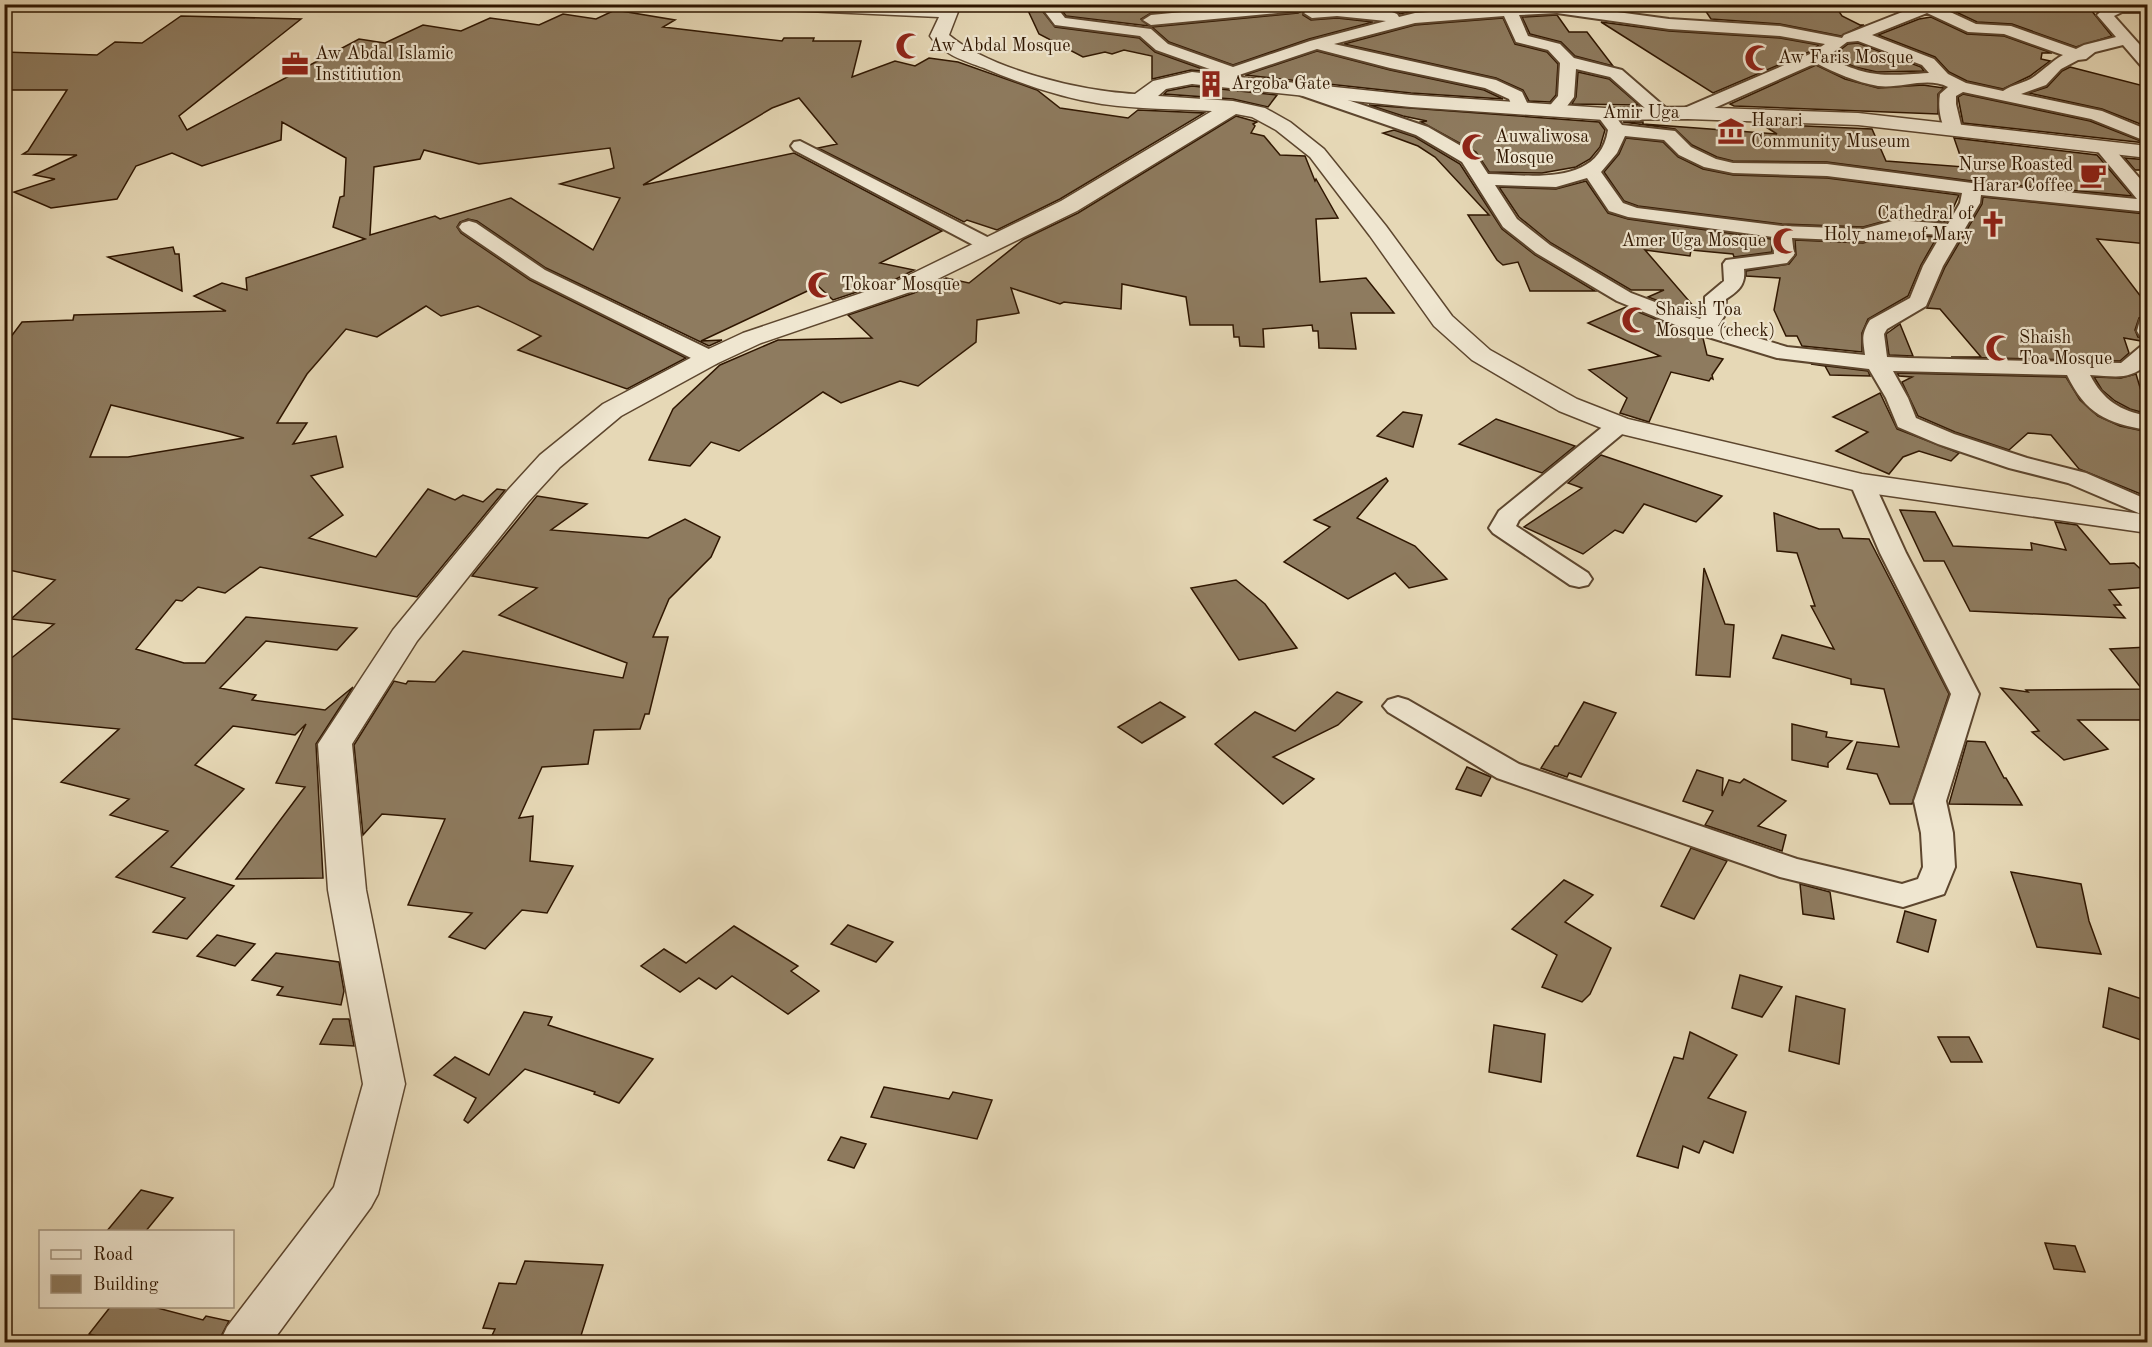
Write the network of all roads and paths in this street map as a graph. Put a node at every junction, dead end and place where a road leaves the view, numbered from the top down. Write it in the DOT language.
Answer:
graph roads {
  1 [pos="763,4"];
  2 [pos="1046,4"];
  3 [pos="1473,4"];
  4 [pos="1592,4"];
  5 [pos="1923,6"];
  6 [pos="2148,7"];
  7 [pos="952,8"];
  8 [pos="1302,8"];
  9 [pos="1338,8"];
  10 [pos="1556,8"];
  11 [pos="1510,12"];
  12 [pos="2108,12"];
  13 [pos="2148,17"];
  14 [pos="1416,18"];
  15 [pos="1149,19"];
  16 [pos="1300,29"];
  17 [pos="1860,36"];
  18 [pos="1284,40"];
  19 [pos="2125,40"];
  20 [pos="1839,42"];
  21 [pos="1316,44"];
  22 [pos="2080,56"];
  23 [pos="1816,57"];
  24 [pos="1271,60"];
  25 [pos="1568,62"];
  26 [pos="2148,64"];
  27 [pos="1942,77"];
  28 [pos="1229,86"];
  29 [pos="1133,87"];
  30 [pos="1961,87"];
  31 [pos="1306,91"];
  32 [pos="2005,97"];
  33 [pos="1521,109"];
  34 [pos="1555,110"];
  35 [pos="1661,113"];
  36 [pos="1688,113"];
  37 [pos="1605,114"];
  38 [pos="1953,129"];
  39 [pos="1617,130"];
  40 [pos="2148,137"];
  41 [pos="800,146"];
  42 [pos="2104,148"];
  43 [pos="2148,152"];
  44 [pos="1591,171"];
  45 [pos="1484,178"];
  46 [pos="1972,189"];
  47 [pos="2148,200"];
  48 [pos="2148,206"];
  49 [pos="469,226"];
  50 [pos="1955,230"];
  51 [pos="1782,232"];
  52 [pos="988,245"];
  53 [pos="2148,325"];
  54 [pos="1703,328"];
  55 [pos="2148,331"];
  56 [pos="2148,352"];
  57 [pos="709,358"];
  58 [pos="1877,363"];
  59 [pos="2075,367"];
  60 [pos="2137,373"];
  61 [pos="2148,423"];
  62 [pos="1619,425"];
  63 [pos="1862,483"];
  64 [pos="2148,510"];
  65 [pos="2148,524"];
  66 [pos="1579,579"];
  67 [pos="1398,706"];
  68 [pos="244,1342"];
  1 -- 7 [label="street"];
  2 -- 15 [label="street"];
  3 -- 14 [label="street"];
  4 -- 10 [label="street"];
  5 -- 17 [label="street"];
  5 -- 22 [label="street"];
  6 -- 12 [label="street"];
  7 -- 29 [label="street"];
  8 -- 9 [label="street"];
  8 -- 15 [label="street"];
  8 -- 16 [label="street"];
  9 -- 14 [label="street"];
  10 -- 11 [label="street"];
  10 -- 20 [label="street"];
  11 -- 14 [label="street"];
  11 -- 25 [label="street"];
  12 -- 13 [label="street"];
  12 -- 19 [label="street"];
  14 -- 21 [label="street"];
  15 -- 28 [label="street"];
  17 -- 20 [label="street"];
  17 -- 27 [label="street"];
  18 -- 24 [label="street"];
  19 -- 22 [label="street"];
  19 -- 26 [label="street"];
  20 -- 23 [label="street"];
  21 -- 24 [label="street"];
  21 -- 33 [label="street"];
  22 -- 32 [label="street"];
  23 -- 27 [label="street"];
  23 -- 36 [label="street"];
  24 -- 28 [label="street"];
  25 -- 34 [label="street"];
  25 -- 35 [label="street"];
  27 -- 30 [label="street"];
  28 -- 29 [label="street"];
  28 -- 29 [label="street, Amir Uga"];
  28 -- 31 [label="street, Amir Uga"];
  28 -- 52 [label="street"];
  28 -- 62 [label="street"];
  30 -- 32 [label="street"];
  30 -- 38 [label="street"];
  31 -- 33 [label="street, Amir Uga"];
  31 -- 45 [label="street"];
  32 -- 40 [label="street"];
  33 -- 34 [label="street, Amir Uga"];
  34 -- 37 [label="street, Amir Uga"];
  35 -- 36 [label="street, Amir Uga"];
  35 -- 37 [label="street, Amir Uga"];
  36 -- 38 [label="street, Amir Uga"];
  37 -- 39 [label="street"];
  38 -- 42 [label="street, Amir Uga"];
  39 -- 44 [label="street"];
  39 -- 46 [label="street"];
  41 -- 52 [label="street"];
  42 -- 43 [label="street, Amir Uga"];
  42 -- 47 [label="street"];
  44 -- 45 [label="street"];
  44 -- 51 [label="street"];
  45 -- 54 [label="street"];
  46 -- 48 [label="street"];
  46 -- 50 [label="street"];
  49 -- 57 [label="street"];
  50 -- 51 [label="street"];
  50 -- 58 [label="street"];
  51 -- 54 [label="street"];
  52 -- 57 [label="street"];
  53 -- 55 [label="street"];
  54 -- 58 [label="street"];
  56 -- 60 [label="street"];
  57 -- 68 [label="street"];
  58 -- 59 [label="street"];
  58 -- 64 [label="street"];
  59 -- 60 [label="street"];
  59 -- 61 [label="street"];
  62 -- 63 [label="street"];
  62 -- 66 [label="street"];
  63 -- 65 [label="street"];
  63 -- 67 [label="street"];
}
